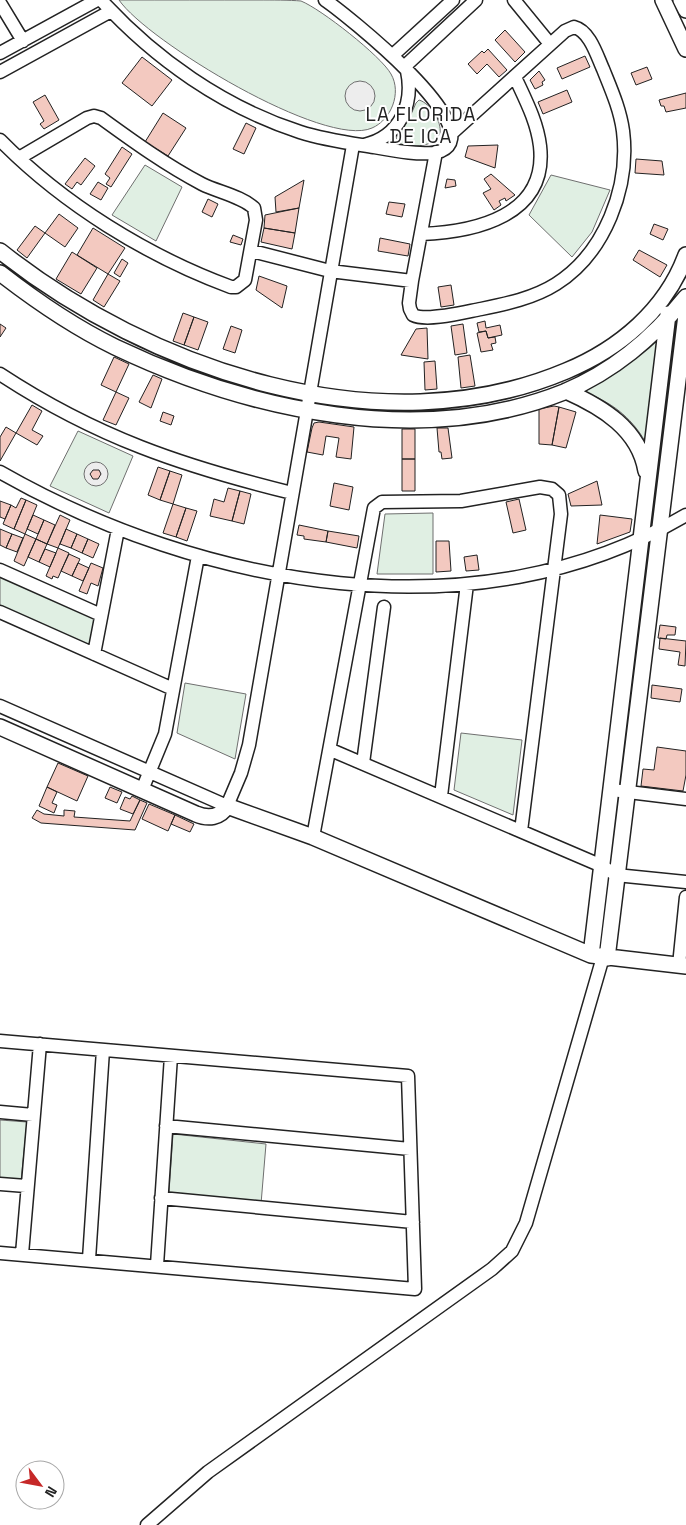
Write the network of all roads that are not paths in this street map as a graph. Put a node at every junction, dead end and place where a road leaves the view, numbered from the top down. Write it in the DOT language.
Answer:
graph roads {
  1 [pos="325,0"];
  2 [pos="452,0"];
  3 [pos="476,0"];
  4 [pos="514,0"];
  5 [pos="681,0"];
  6 [pos="0,3"];
  7 [pos="104,4"];
  8 [pos="665,4"];
  9 [pos="686,10"];
  10 [pos="23,41"];
  11 [pos="550,44"];
  12 [pos="686,49"];
  13 [pos="0,53"];
  14 [pos="393,55"];
  15 [pos="405,69"];
  16 [pos="0,72"];
  17 [pos="515,77"];
  18 [pos="452,133"];
  19 [pos="0,140"];
  20 [pos="357,145"];
  21 [pos="436,152"];
  22 [pos="19,158"];
  23 [pos="421,234"];
  24 [pos="0,251"];
  25 [pos="252,251"];
  26 [pos="686,255"];
  27 [pos="330,271"];
  28 [pos="0,274"];
  29 [pos="676,279"];
  30 [pos="412,281"];
  31 [pos="686,297"];
  32 [pos="650,314"];
  33 [pos="686,315"];
  34 [pos="668,318"];
  35 [pos="683,332"];
  36 [pos="0,374"];
  37 [pos="560,374"];
  38 [pos="566,391"];
  39 [pos="309,392"];
  40 [pos="307,410"];
  41 [pos="0,472"];
  42 [pos="648,481"];
  43 [pos="292,493"];
  44 [pos="686,515"];
  45 [pos="118,530"];
  46 [pos="658,531"];
  47 [pos="641,540"];
  48 [pos="198,556"];
  49 [pos="554,568"];
  50 [pos="0,570"];
  51 [pos="278,575"];
  52 [pos="360,584"];
  53 [pos="467,584"];
  54 [pos="384,607"];
  55 [pos="0,612"];
  56 [pos="100,615"];
  57 [pos="94,654"];
  58 [pos="173,689"];
  59 [pos="0,706"];
  60 [pos="0,727"];
  61 [pos="331,750"];
  62 [pos="363,763"];
  63 [pos="151,772"];
  64 [pos="142,790"];
  65 [pos="619,791"];
  66 [pos="441,796"];
  67 [pos="686,800"];
  68 [pos="227,806"];
  69 [pos="521,831"];
  70 [pos="313,837"];
  71 [pos="602,866"];
  72 [pos="616,875"];
  73 [pos="686,882"];
  74 [pos="686,898"];
  75 [pos="600,957"];
  76 [pos="682,966"];
  77 [pos="0,1041"];
  78 [pos="40,1044"];
  79 [pos="103,1050"];
  80 [pos="171,1056"];
  81 [pos="0,1112"];
  82 [pos="34,1115"];
  83 [pos="166,1126"];
  84 [pos="410,1149"];
  85 [pos="0,1184"];
  86 [pos="26,1186"];
  87 [pos="162,1198"];
  88 [pos="412,1222"];
  89 [pos="0,1252"];
  90 [pos="22,1254"];
  91 [pos="88,1259"];
  92 [pos="157,1265"];
  93 [pos="147,1525"];
  1 -- 14 [label="street"];
  2 -- 14 [label="street"];
  3 -- 15 [label="street"];
  4 -- 11 [label="street"];
  5 -- 8 [label="street"];
  5 -- 9 [label="street"];
  6 -- 10 [label="street"];
  7 -- 10 [label="street"];
  7 -- 16 [label="street"];
  7 -- 20 [label="street"];
  8 -- 12 [label="street"];
  10 -- 13 [label="street"];
  11 -- 17 [label="street"];
  11 -- 30 [label="street"];
  14 -- 15 [label="street"];
  15 -- 18 [label="street"];
  15 -- 20 [label="street"];
  17 -- 18 [label="street"];
  17 -- 23 [label="street"];
  18 -- 21 [label="street"];
  19 -- 22 [label="street"];
  20 -- 21 [label="street"];
  20 -- 27 [label="street"];
  21 -- 23 [label="street"];
  22 -- 25 [label="street"];
  22 -- 25 [label="street"];
  23 -- 30 [label="street"];
  24 -- 39 [label="street"];
  25 -- 27 [label="street"];
  26 -- 29 [label="street"];
  27 -- 30 [label="street"];
  27 -- 39 [label="street"];
  28 -- 40 [label="street"];
  29 -- 32 [label="street"];
  29 -- 34 [label="street"];
  31 -- 34 [label="street"];
  32 -- 34 [label="street"];
  32 -- 37 [label="street"];
  33 -- 35 [label="street"];
  34 -- 35 [label="street"];
  34 -- 38 [label="street"];
  34 -- 42 [label="street"];
  35 -- 46 [label="street"];
  36 -- 43 [label="street"];
  37 -- 38 [label="street"];
  37 -- 39 [label="street"];
  38 -- 40 [label="street"];
  38 -- 42 [label="street"];
  39 -- 40 [label="street"];
  40 -- 43 [label="street"];
  41 -- 45 [label="street"];
  42 -- 47 [label="street"];
  43 -- 51 [label="street"];
  44 -- 46 [label="street"];
  45 -- 48 [label="street"];
  45 -- 56 [label="street"];
  46 -- 47 [label="street"];
  46 -- 65 [label="street"];
  47 -- 49 [label="street"];
  47 -- 65 [label="street"];
  48 -- 51 [label="street"];
  48 -- 58 [label="street"];
  49 -- 52 [label="street"];
  49 -- 53 [label="street"];
  49 -- 69 [label="street"];
  50 -- 56 [label="street"];
  51 -- 52 [label="street"];
  51 -- 68 [label="street"];
  52 -- 53 [label="street"];
  52 -- 61 [label="street"];
  53 -- 66 [label="street"];
  54 -- 62 [label="street"];
  55 -- 57 [label="street"];
  56 -- 57 [label="street"];
  57 -- 58 [label="street"];
  58 -- 63 [label="street"];
  59 -- 63 [label="street"];
  60 -- 64 [label="street"];
  61 -- 62 [label="street"];
  61 -- 70 [label="street"];
  62 -- 66 [label="street"];
  63 -- 64 [label="street"];
  63 -- 68 [label="street"];
  64 -- 68 [label="street"];
  65 -- 67 [label="street"];
  65 -- 71 [label="street"];
  65 -- 72 [label="street"];
  66 -- 69 [label="street"];
  68 -- 70 [label="street"];
  69 -- 71 [label="street"];
  70 -- 75 [label="street"];
  71 -- 72 [label="street"];
  71 -- 75 [label="street"];
  72 -- 73 [label="street"];
  72 -- 75 [label="street"];
  74 -- 76 [label="street"];
  75 -- 76 [label="street"];
  75 -- 93 [label="street"];
  77 -- 78 [label="street"];
  78 -- 79 [label="street"];
  78 -- 82 [label="street"];
  79 -- 80 [label="street"];
  79 -- 91 [label="street"];
  80 -- 83 [label="street"];
  80 -- 84 [label="street"];
  81 -- 82 [label="street"];
  82 -- 86 [label="street"];
  83 -- 84 [label="street"];
  83 -- 87 [label="street"];
  84 -- 88 [label="street"];
  85 -- 86 [label="street"];
  86 -- 90 [label="street"];
  87 -- 88 [label="street"];
  87 -- 92 [label="street"];
  88 -- 92 [label="street"];
  89 -- 90 [label="street"];
  90 -- 91 [label="street"];
  91 -- 92 [label="street"];
}
